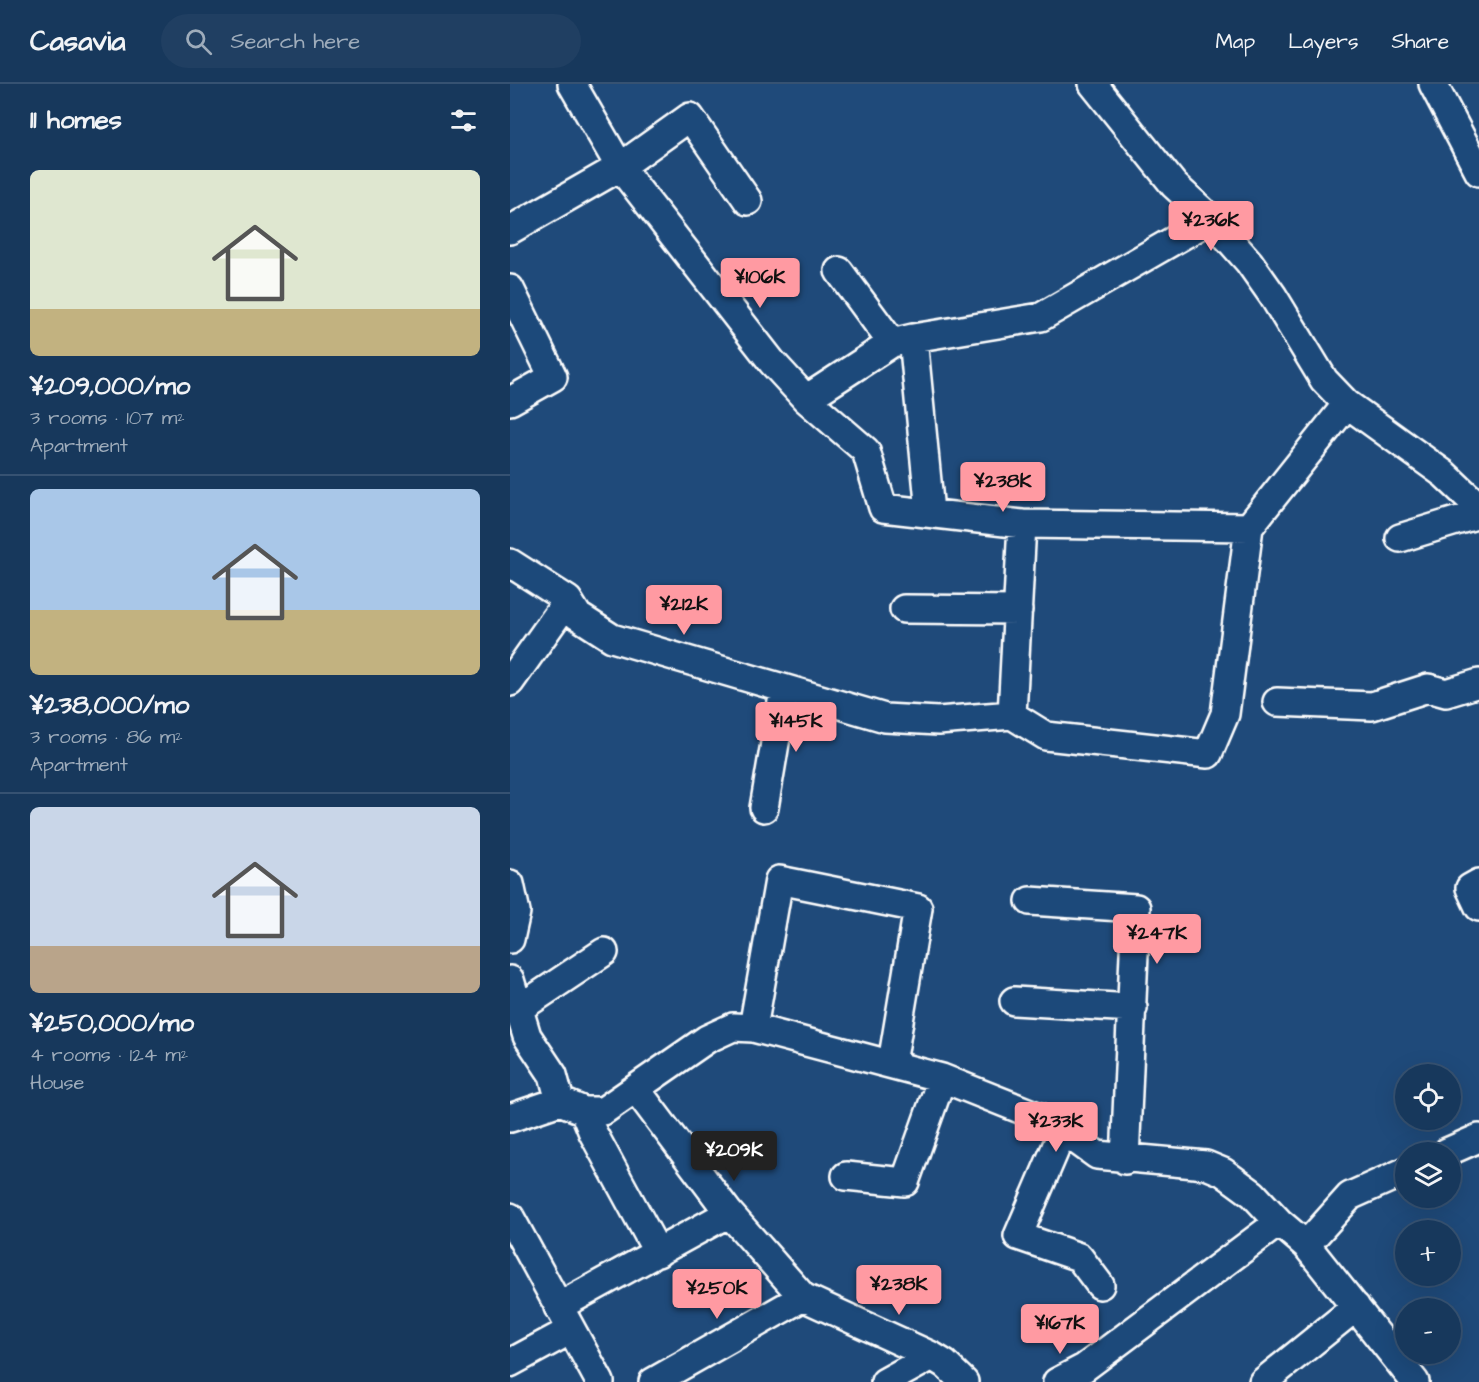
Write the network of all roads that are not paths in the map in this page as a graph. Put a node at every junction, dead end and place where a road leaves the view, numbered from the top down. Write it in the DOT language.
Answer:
graph roads {
  1 [pos="572,84"];
  2 [pos="1092,84"];
  3 [pos="1433,84"];
  4 [pos="620,167"];
  5 [pos="1479,172"];
  6 [pos="748,201"];
  7 [pos="1211,219"];
  8 [pos="510,230"];
  9 [pos="839,271"];
  10 [pos="510,290"];
  11 [pos="903,340"];
  12 [pos="806,399"];
  13 [pos="510,401"];
  14 [pos="1347,404"];
  15 [pos="1479,507"];
  16 [pos="930,512"];
  17 [pos="1479,514"];
  18 [pos="1022,524"];
  19 [pos="1249,528"];
  20 [pos="1400,538"];
  21 [pos="510,563"];
  22 [pos="568,600"];
  23 [pos="904,609"];
  24 [pos="1018,610"];
  25 [pos="510,682"];
  26 [pos="1479,683"];
  27 [pos="784,690"];
  28 [pos="1276,702"];
  29 [pos="1012,715"];
  30 [pos="764,808"];
  31 [pos="1479,883"];
  32 [pos="510,884"];
  33 [pos="1030,901"];
  34 [pos="1479,907"];
  35 [pos="510,939"];
  36 [pos="604,952"];
  37 [pos="510,980"];
  38 [pos="1014,1001"];
  39 [pos="1133,1008"];
  40 [pos="518,1010"];
  41 [pos="753,1028"];
  42 [pos="892,1063"];
  43 [pos="942,1078"];
  44 [pos="636,1089"];
  45 [pos="572,1106"];
  46 [pos="510,1118"];
  47 [pos="1063,1131"];
  48 [pos="1479,1138"];
  49 [pos="1461,1146"];
  50 [pos="1125,1160"];
  51 [pos="846,1176"];
  52 [pos="1395,1176"];
  53 [pos="729,1213"];
  54 [pos="510,1217"];
  55 [pos="1279,1222"];
  56 [pos="1306,1245"];
  57 [pos="658,1252"];
  58 [pos="1100,1285"];
  59 [pos="803,1297"];
  60 [pos="1356,1307"];
  61 [pos="564,1319"];
  62 [pos="932,1356"];
  63 [pos="510,1363"];
  64 [pos="1090,1375"];
  65 [pos="600,1382"];
  66 [pos="653,1382"];
  67 [pos="885,1382"];
  68 [pos="964,1382"];
  69 [pos="1057,1382"];
  70 [pos="1263,1382"];
  71 [pos="1415,1382"];
  1 -- 4 [label="street"];
  2 -- 7 [label="street"];
  3 -- 5 [label="street"];
  4 -- 6 [label="street"];
  4 -- 8 [label="street"];
  4 -- 12 [label="street"];
  7 -- 11 [label="street"];
  7 -- 14 [label="street"];
  9 -- 11 [label="street"];
  10 -- 13 [label="street"];
  11 -- 12 [label="street"];
  11 -- 16 [label="street"];
  12 -- 16 [label="street"];
  14 -- 15 [label="street"];
  14 -- 19 [label="street"];
  16 -- 18 [label="street"];
  17 -- 20 [label="street"];
  18 -- 19 [label="street"];
  18 -- 24 [label="street"];
  19 -- 29 [label="street"];
  21 -- 22 [label="street"];
  22 -- 25 [label="street"];
  22 -- 27 [label="street"];
  23 -- 24 [label="street"];
  24 -- 29 [label="street"];
  26 -- 28 [label="street"];
  27 -- 29 [label="street"];
  27 -- 30 [label="street"];
  31 -- 34 [label="street"];
  32 -- 35 [label="street"];
  33 -- 39 [label="street"];
  36 -- 40 [label="street"];
  37 -- 40 [label="street"];
  38 -- 39 [label="street"];
  39 -- 50 [label="street"];
  40 -- 45 [label="street"];
  41 -- 42 [label="street"];
  41 -- 42 [label="street"];
  41 -- 44 [label="street"];
  42 -- 43 [label="street"];
  43 -- 47 [label="street"];
  43 -- 51 [label="street"];
  44 -- 45 [label="street"];
  44 -- 53 [label="street"];
  45 -- 46 [label="street"];
  45 -- 57 [label="street"];
  47 -- 50 [label="street"];
  47 -- 58 [label="street"];
  48 -- 49 [label="street"];
  50 -- 55 [label="street"];
  52 -- 56 [label="street"];
  53 -- 57 [label="street"];
  53 -- 59 [label="street"];
  54 -- 61 [label="street"];
  55 -- 56 [label="street"];
  55 -- 64 [label="street"];
  56 -- 60 [label="street"];
  57 -- 61 [label="street"];
  59 -- 62 [label="street"];
  59 -- 66 [label="street"];
  60 -- 70 [label="street"];
  60 -- 71 [label="street"];
  61 -- 63 [label="street"];
  61 -- 65 [label="street"];
  62 -- 67 [label="street"];
  62 -- 68 [label="street"];
  64 -- 69 [label="street"];
}
